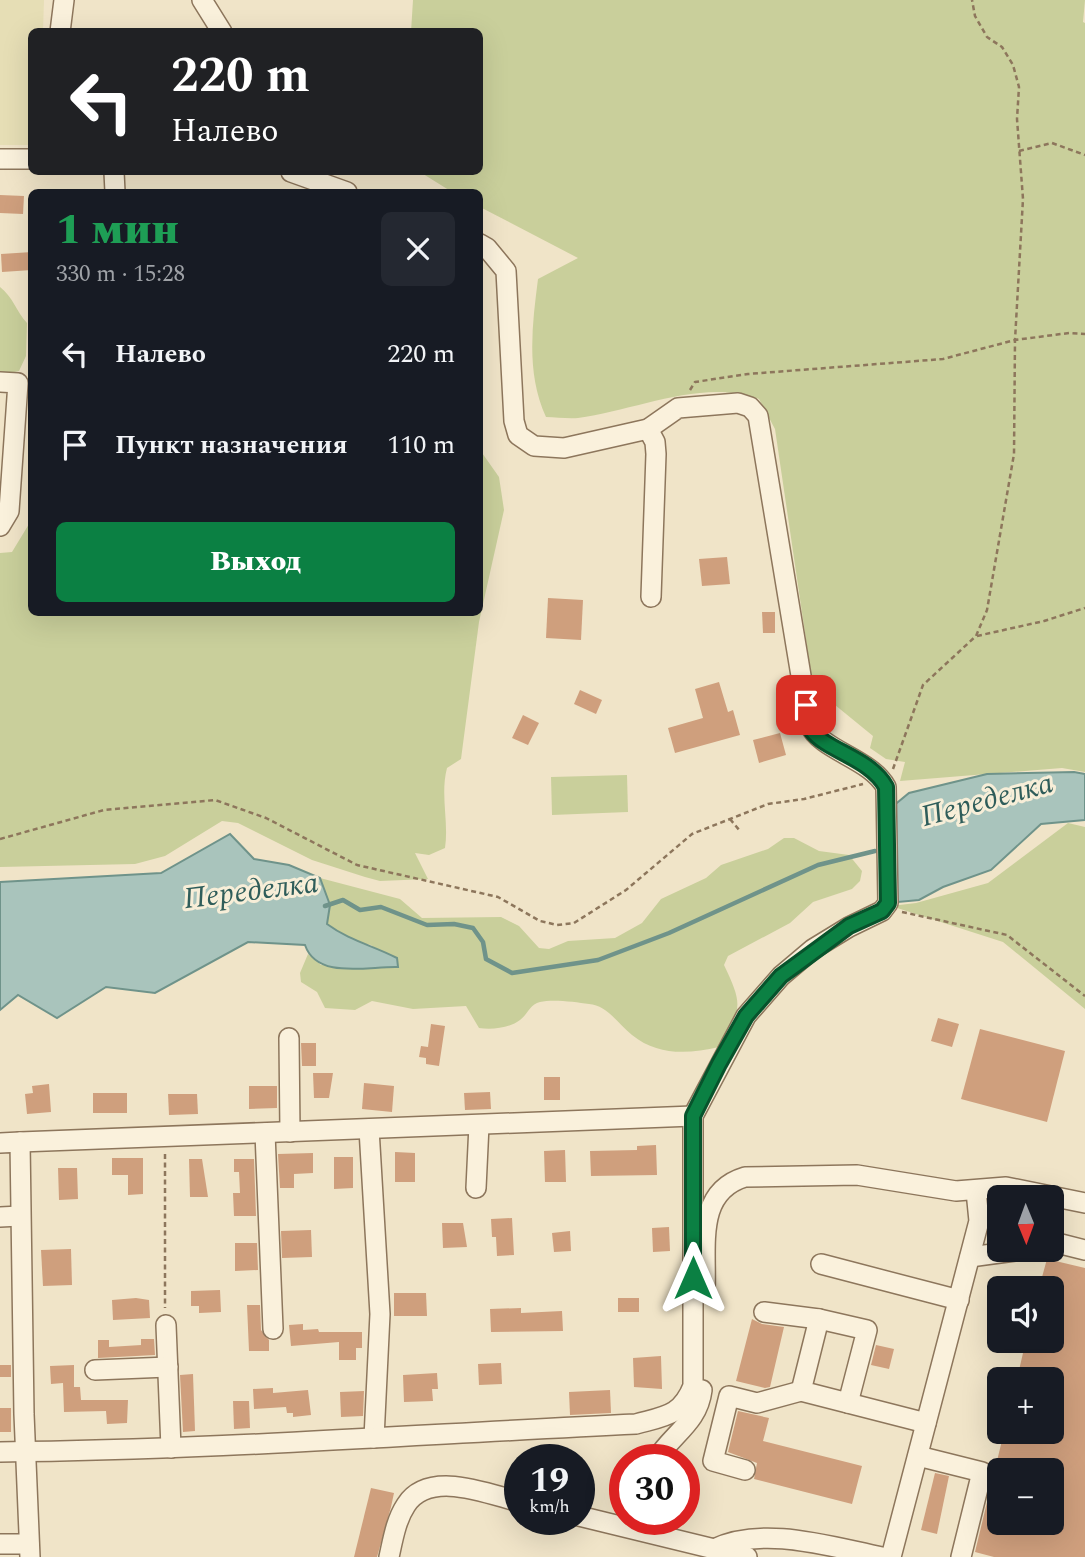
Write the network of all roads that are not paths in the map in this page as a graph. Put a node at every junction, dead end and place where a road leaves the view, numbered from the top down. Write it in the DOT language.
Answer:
graph roads {
  1 [pos="64,0"];
  2 [pos="202,0"];
  3 [pos="60,28"];
  4 [pos="220,28"];
  5 [pos="0,159"];
  6 [pos="28,159"];
  7 [pos="299,175"];
  8 [pos="339,189"];
  9 [pos="483,246"];
  10 [pos="0,383"];
  11 [pos="648,429"];
  12 [pos="7,435"];
  13 [pos="6,463"];
  14 [pos="3,516"];
  15 [pos="651,597"];
  16 [pos="289,1038"];
  17 [pos="693,1116"];
  18 [pos="479,1125"];
  19 [pos="369,1129"];
  20 [pos="290,1132"];
  21 [pos="265,1133"];
  22 [pos="20,1142"];
  23 [pos="0,1143"];
  24 [pos="477,1188"];
  25 [pos="976,1191"];
  26 [pos="1085,1203"];
  27 [pos="20,1216"];
  28 [pos="0,1217"];
  29 [pos="1064,1245"];
  30 [pos="1085,1250"];
  31 [pos="987,1255"];
  32 [pos="970,1257"];
  33 [pos="821,1264"];
  34 [pos="958,1300"];
  35 [pos="764,1312"];
  36 [pos="819,1319"];
  37 [pos="166,1325"];
  38 [pos="273,1329"];
  39 [pos="168,1367"];
  40 [pos="95,1370"];
  41 [pos="801,1391"];
  42 [pos="848,1403"];
  43 [pos="926,1423"];
  44 [pos="374,1438"];
  45 [pos="671,1444"];
  46 [pos="171,1448"];
  47 [pos="0,1452"];
  48 [pos="27,1452"];
  49 [pos="918,1456"];
  50 [pos="745,1470"];
  51 [pos="504,1498"];
  52 [pos="669,1535"];
  53 [pos="0,1544"];
  54 [pos="714,1549"];
  55 [pos="30,1551"];
  56 [pos="389,1557"];
  57 [pos="747,1557"];
  58 [pos="882,1557"];
  59 [pos="891,1557"];
  60 [pos="961,1557"];
  1 -- 3 [label="street"];
  2 -- 4 [label="street"];
  5 -- 6 [label="street"];
  7 -- 8 [label="street"];
  9 -- 11 [label="street"];
  10 -- 12 [label="street"];
  11 -- 15 [label="street"];
  11 -- 17 [label="street"];
  12 -- 13 [label="street"];
  13 -- 14 [label="street"];
  16 -- 20 [label="street"];
  17 -- 18 [label="street"];
  17 -- 44 [label="street"];
  18 -- 19 [label="street"];
  18 -- 24 [label="street"];
  19 -- 20 [label="street"];
  19 -- 44 [label="street"];
  20 -- 21 [label="street"];
  21 -- 22 [label="street"];
  21 -- 38 [label="street"];
  22 -- 23 [label="street"];
  22 -- 27 [label="street"];
  25 -- 26 [label="street"];
  25 -- 32 [label="street"];
  25 -- 45 [label="street"];
  27 -- 28 [label="street"];
  27 -- 48 [label="street"];
  29 -- 30 [label="street"];
  31 -- 32 [label="street"];
  32 -- 34 [label="street"];
  33 -- 34 [label="street"];
  34 -- 43 [label="street"];
  35 -- 36 [label="street"];
  36 -- 41 [label="street"];
  36 -- 42 [label="street"];
  37 -- 39 [label="street"];
  39 -- 40 [label="street"];
  39 -- 46 [label="street"];
  41 -- 42 [label="street"];
  41 -- 50 [label="street"];
  42 -- 43 [label="street"];
  43 -- 49 [label="street"];
  44 -- 46 [label="street"];
  46 -- 48 [label="street"];
  47 -- 48 [label="street"];
  48 -- 55 [label="street"];
  49 -- 59 [label="street"];
  49 -- 60 [label="street"];
  51 -- 56 [label="street"];
  52 -- 54 [label="street"];
  53 -- 55 [label="street"];
  54 -- 57 [label="street"];
  54 -- 58 [label="street"];
}
